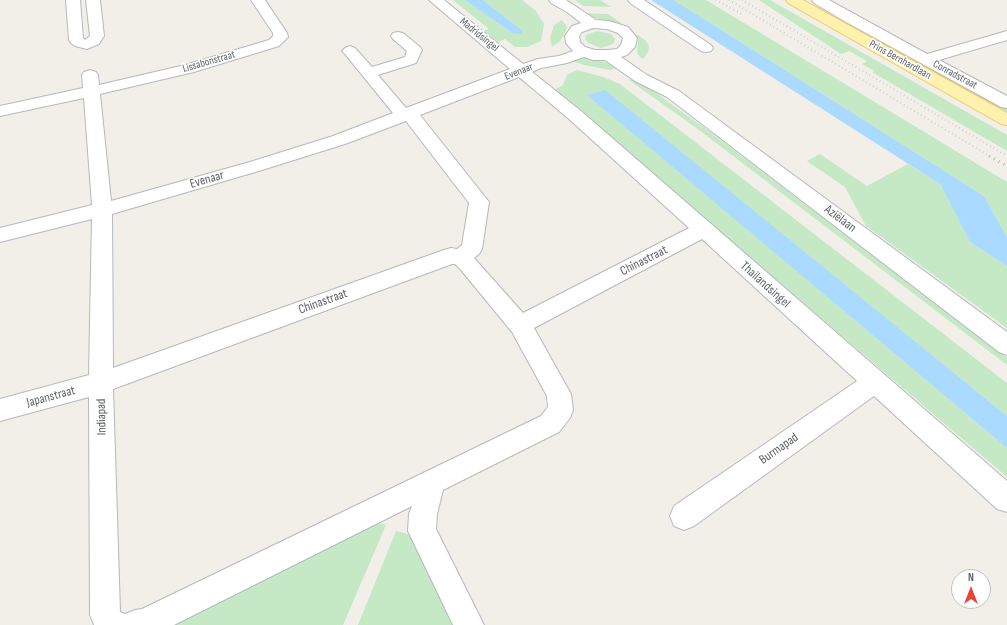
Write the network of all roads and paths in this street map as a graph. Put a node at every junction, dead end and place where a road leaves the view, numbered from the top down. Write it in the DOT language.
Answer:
graph roads {
  1 [pos="73,0"];
  2 [pos="93,0"];
  3 [pos="258,0"];
  4 [pos="436,0"];
  5 [pos="549,0"];
  6 [pos="556,0"];
  7 [pos="635,0"];
  8 [pos="793,0"];
  9 [pos="819,0"];
  10 [pos="662,18"];
  11 [pos="592,24"];
  12 [pos="634,26"];
  13 [pos="1007,35"];
  14 [pos="398,36"];
  15 [pos="578,41"];
  16 [pos="706,48"];
  17 [pos="625,50"];
  18 [pos="350,51"];
  19 [pos="608,55"];
  20 [pos="926,59"];
  21 [pos="91,64"];
  22 [pos="530,67"];
  23 [pos="369,73"];
  24 [pos="673,94"];
  25 [pos="1007,103"];
  26 [pos="0,111"];
  27 [pos="407,115"];
  28 [pos="1007,120"];
  29 [pos="102,210"];
  30 [pos="703,230"];
  31 [pos="0,235"];
  32 [pos="460,257"];
  33 [pos="520,326"];
  34 [pos="1007,345"];
  35 [pos="874,382"];
  36 [pos="101,383"];
  37 [pos="0,410"];
  38 [pos="432,482"];
  39 [pos="1007,499"];
  40 [pos="684,516"];
  41 [pos="120,624"];
  42 [pos="469,625"];
  1 -- 21 [label="street"];
  2 -- 21 [label="street"];
  3 -- 21 [label="street, Lissabonstraat"];
  4 -- 22 [label="street, Madridsingel"];
  5 -- 15 [label="street"];
  6 -- 11 [label="street"];
  7 -- 10 [label="street"];
  8 -- 28 [label="main road, Prins Bernhardlaan"];
  9 -- 20 [label="street, Conradstraat"];
  10 -- 12 [label="street"];
  10 -- 16 [label="street"];
  11 -- 12 [label="street"];
  11 -- 15 [label="street, Evenaar"];
  12 -- 17 [label="street"];
  13 -- 20 [label="street"];
  14 -- 23 [label="street"];
  15 -- 19 [label="street"];
  15 -- 22 [label="street, Evenaar"];
  17 -- 19 [label="street"];
  17 -- 24 [label="street, Aziëlaan"];
  18 -- 23 [label="street"];
  19 -- 24 [label="street, Aziëlaan"];
  20 -- 25 [label="street, Conradstraat"];
  21 -- 26 [label="street, Lissabonstraat"];
  21 -- 29 [label="street"];
  22 -- 27 [label="street, Evenaar"];
  22 -- 30 [label="street, Thailandsingel"];
  23 -- 27 [label="street"];
  24 -- 34 [label="street, Aziëlaan"];
  27 -- 29 [label="street, Evenaar"];
  27 -- 32 [label="street"];
  29 -- 31 [label="street, Evenaar"];
  29 -- 36 [label="street, Indiapad"];
  30 -- 33 [label="street, Chinastraat"];
  30 -- 35 [label="street, Thailandsingel"];
  32 -- 33 [label="street"];
  32 -- 36 [label="street, Chinastraat"];
  33 -- 38 [label="street"];
  35 -- 39 [label="street, Thailandsingel"];
  35 -- 40 [label="street, Burmapad"];
  36 -- 37 [label="street, Japanstraat"];
  36 -- 41 [label="street, Indiapad"];
  38 -- 41 [label="street"];
  38 -- 42 [label="street"];
}
